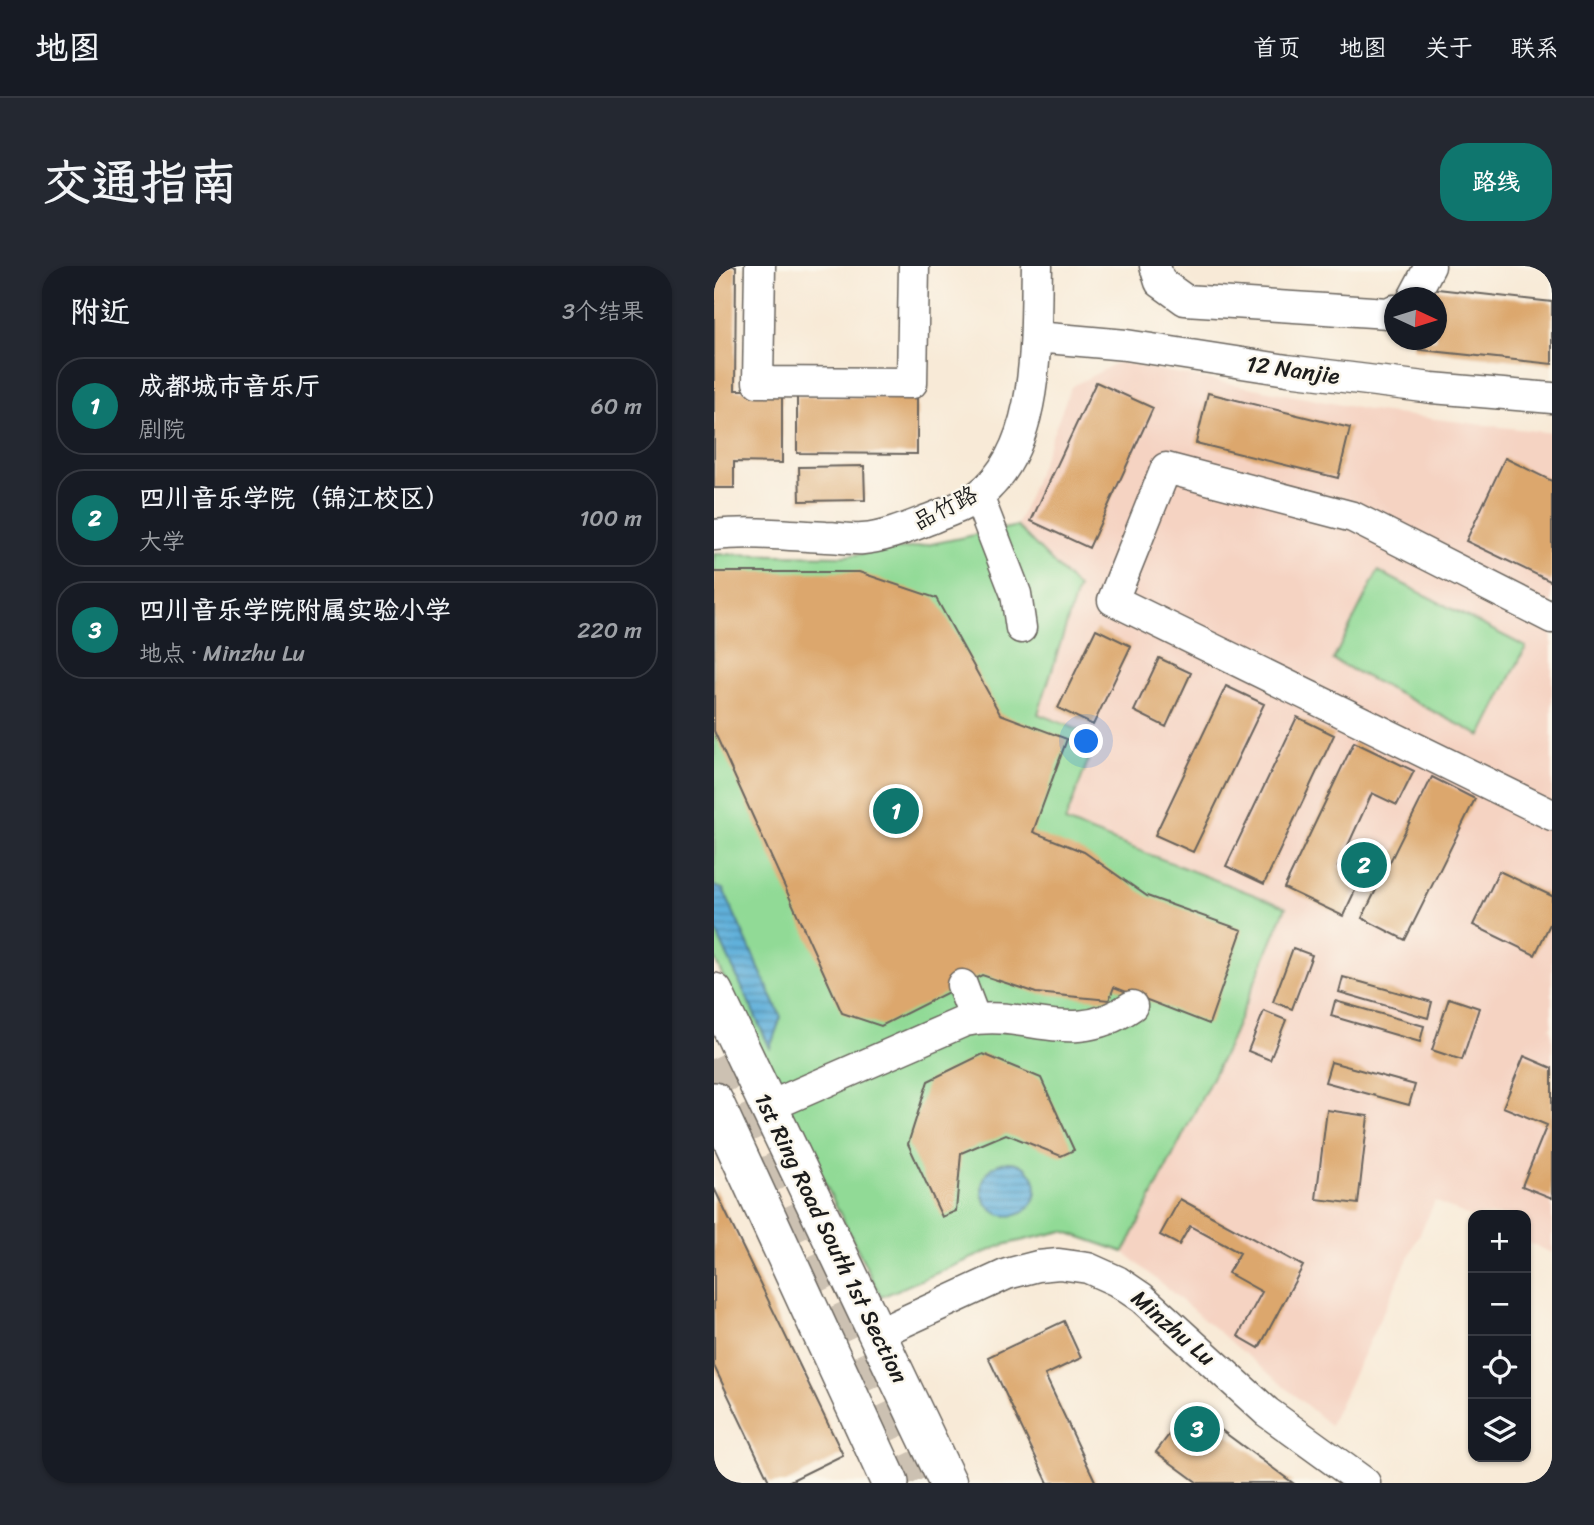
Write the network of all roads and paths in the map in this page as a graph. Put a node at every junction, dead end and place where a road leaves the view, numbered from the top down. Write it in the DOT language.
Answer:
graph roads {
  1 [pos="760,266"];
  2 [pos="914,266"];
  3 [pos="1037,266"];
  4 [pos="1155,266"];
  5 [pos="1430,266"];
  6 [pos="1419,287"];
  7 [pos="1384,313"];
  8 [pos="1035,337"];
  9 [pos="1552,398"];
  10 [pos="978,496"];
  11 [pos="714,535"];
  12 [pos="1552,618"];
  13 [pos="1021,628"];
  14 [pos="1552,815"];
  15 [pos="962,985"];
  16 [pos="714,992"];
  17 [pos="1132,1006"];
  18 [pos="975,1019"];
  19 [pos="714,1101"];
  20 [pos="768,1107"];
  21 [pos="877,1334"];
  22 [pos="890,1483"];
  23 [pos="948,1483"];
  24 [pos="1365,1483"];
  1 -- 2 [label="street"];
  3 -- 8 [label="street, 品竹路"];
  4 -- 7 [label="street"];
  5 -- 6 [label="street"];
  8 -- 9 [label="street, 12 Nanjie"];
  8 -- 10 [label="street, 品竹路"];
  10 -- 11 [label="street, 品竹路"];
  10 -- 13 [label="street"];
  12 -- 14 [label="street"];
  15 -- 18 [label="street"];
  16 -- 20 [label="main road, 1st Ring Road South 1st Section"];
  17 -- 18 [label="street"];
  18 -- 20 [label="street"];
  19 -- 22 [label="main road, 1st Ring Road South 1st Section"];
  20 -- 21 [label="main road, 1st Ring Road South 1st Section"];
  21 -- 23 [label="main road, 1st Ring Road South 1st Section"];
  21 -- 24 [label="street, Minzhu Lu"];
}
